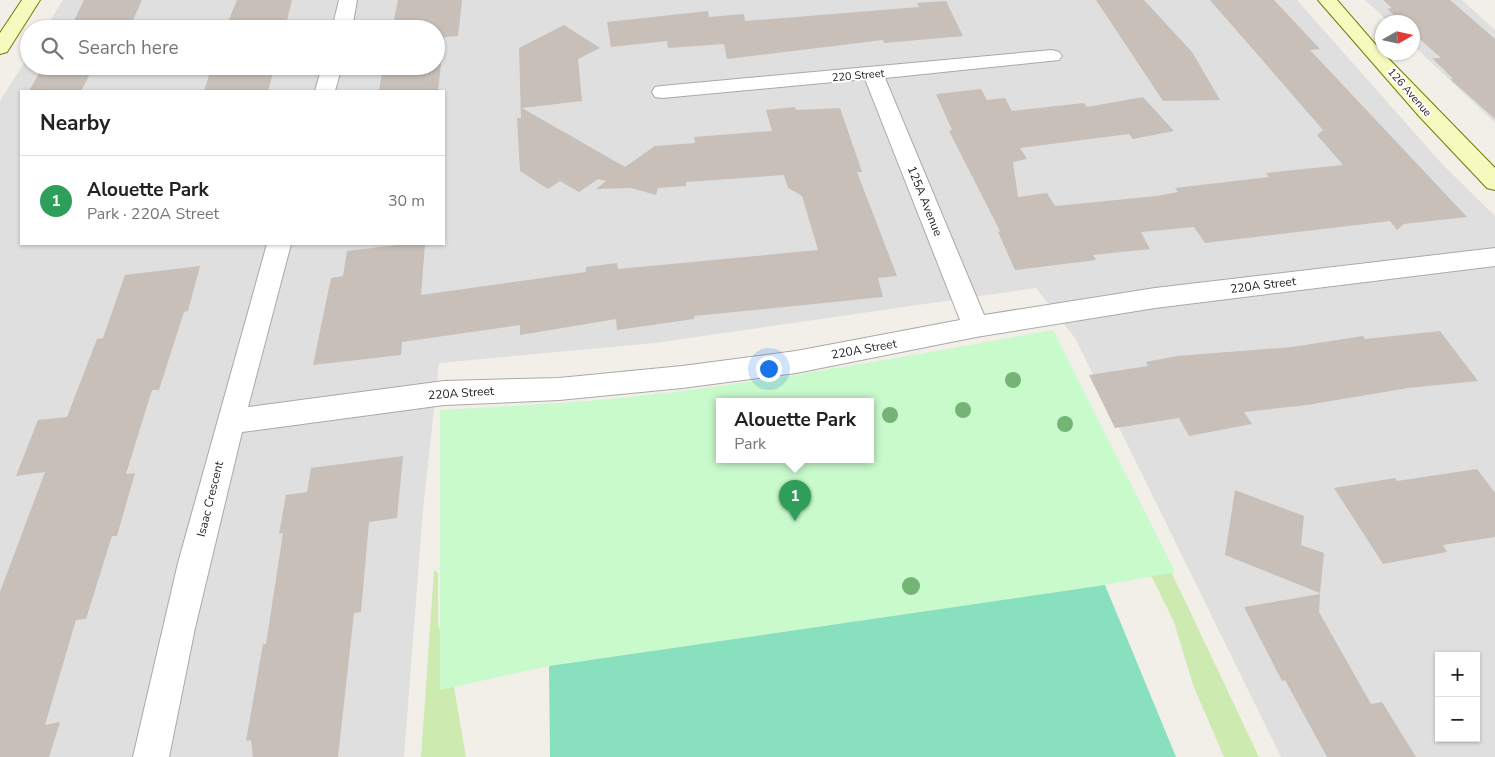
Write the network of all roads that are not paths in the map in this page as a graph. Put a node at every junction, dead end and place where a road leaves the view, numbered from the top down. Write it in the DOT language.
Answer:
graph roads {
  1 [pos="31,0"];
  2 [pos="348,0"];
  3 [pos="1327,0"];
  4 [pos="344,20"];
  5 [pos="0,48"];
  6 [pos="1052,56"];
  7 [pos="873,74"];
  8 [pos="329,75"];
  9 [pos="325,90"];
  10 [pos="662,92"];
  11 [pos="1495,182"];
  12 [pos="279,245"];
  13 [pos="1495,257"];
  14 [pos="976,327"];
  15 [pos="230,421"];
  16 [pos="150,757"];
  1 -- 5 [label="street"];
  2 -- 4 [label="street"];
  3 -- 11 [label="street, 126 Avenue"];
  6 -- 7 [label="street, 220 Street"];
  7 -- 10 [label="street, 220 Street"];
  7 -- 14 [label="street, 125A Avenue"];
  8 -- 9 [label="street"];
  12 -- 15 [label="street, Isaac Crescent"];
  13 -- 14 [label="street, 220A Street"];
  14 -- 15 [label="street, 220A Street"];
  15 -- 16 [label="street, Isaac Crescent"];
}
